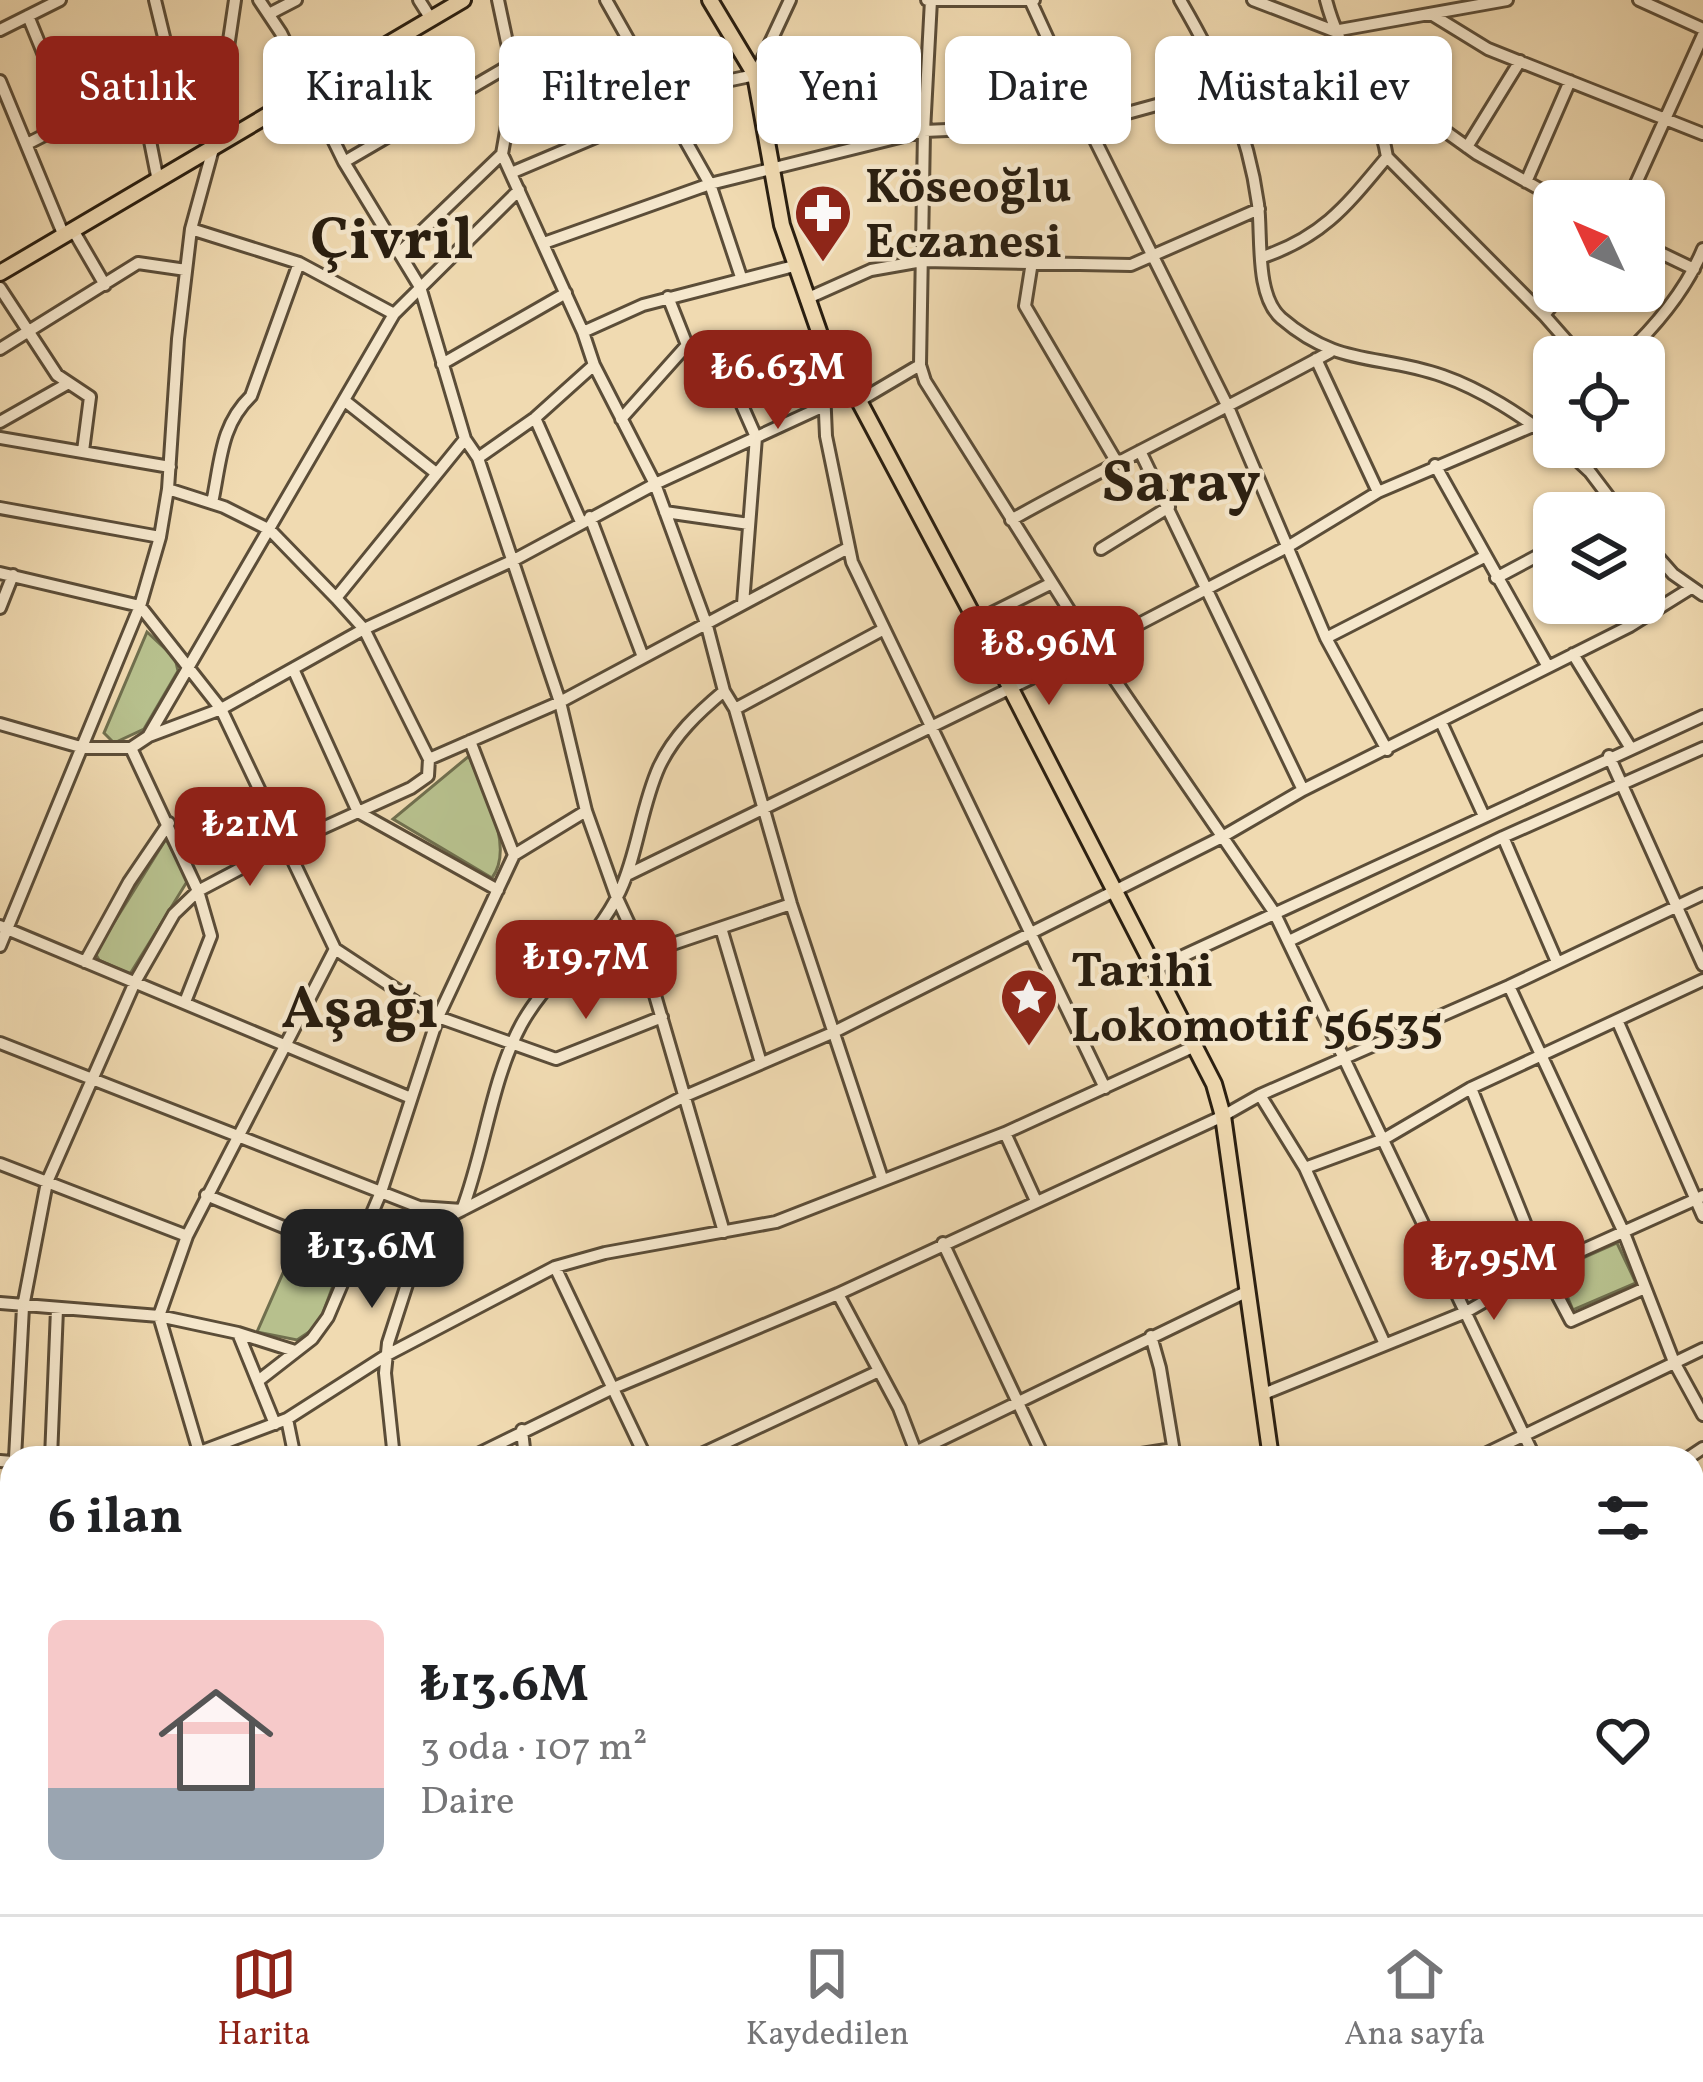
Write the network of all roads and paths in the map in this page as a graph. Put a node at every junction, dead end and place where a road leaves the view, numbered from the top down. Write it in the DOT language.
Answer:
graph roads {
  1 [pos="61,0"];
  2 [pos="155,0"];
  3 [pos="235,0"];
  4 [pos="260,0"];
  5 [pos="296,0"];
  6 [pos="419,0"];
  7 [pos="463,0"];
  8 [pos="498,0"];
  9 [pos="606,0"];
  10 [pos="710,0"];
  11 [pos="790,0"];
  12 [pos="930,0"];
  13 [pos="1180,0"];
  14 [pos="1252,0"];
  15 [pos="1327,0"];
  16 [pos="1507,0"];
  17 [pos="1639,0"];
  18 [pos="1033,1"];
  19 [pos="269,14"];
  20 [pos="1431,14"];
  21 [pos="28,16"];
  22 [pos="431,19"];
  23 [pos="0,30"];
  24 [pos="1334,31"];
  25 [pos="1703,32"];
  26 [pos="36,36"];
  27 [pos="164,36"];
  28 [pos="227,36"];
  29 [pos="281,36"];
  30 [pos="403,36"];
  31 [pos="506,36"];
  32 [pos="626,36"];
  33 [pos="1048,36"];
  34 [pos="1199,36"];
  35 [pos="1337,36"];
  36 [pos="1520,62"];
  37 [pos="499,72"];
  38 [pos="755,75"];
  39 [pos="733,80"];
  40 [pos="1570,81"];
  41 [pos="0,82"];
  42 [pos="1666,118"];
  43 [pos="263,120"];
  44 [pos="945,130"];
  45 [pos="924,131"];
  46 [pos="1703,134"];
  47 [pos="1452,136"];
  48 [pos="36,138"];
  49 [pos="27,143"];
  50 [pos="151,144"];
  51 [pos="214,144"];
  52 [pos="335,144"];
  53 [pos="504,144"];
  54 [pos="579,144"];
  55 [pos="687,144"];
  56 [pos="1097,144"];
  57 [pos="1247,144"];
  58 [pos="1385,144"];
  59 [pos="1467,147"];
  60 [pos="213,149"];
  61 [pos="502,154"];
  62 [pos="1387,157"];
  63 [pos="344,162"];
  64 [pos="770,168"];
  65 [pos="511,173"];
  66 [pos="1638,180"];
  67 [pos="158,181"];
  68 [pos="1526,182"];
  69 [pos="710,184"];
  70 [pos="1533,186"];
  71 [pos="518,190"];
  72 [pos="1259,209"];
  73 [pos="191,229"];
  74 [pos="69,233"];
  75 [pos="544,243"];
  76 [pos="1703,249"];
  77 [pos="399,253"];
  78 [pos="1152,254"];
  79 [pos="1665,255"];
  80 [pos="1263,257"];
  81 [pos="922,261"];
  82 [pos="1031,262"];
  83 [pos="299,263"];
  84 [pos="794,266"];
  85 [pos="1694,269"];
  86 [pos="186,270"];
  87 [pos="0,273"];
  88 [pos="741,277"];
  89 [pos="105,285"];
  90 [pos="420,287"];
  91 [pos="0,288"];
  92 [pos="566,293"];
  93 [pos="668,297"];
  94 [pos="806,299"];
  95 [pos="1546,312"];
  96 [pos="394,314"];
  97 [pos="1544,315"];
  98 [pos="584,332"];
  99 [pos="28,333"];
  100 [pos="1562,336"];
  101 [pos="1645,336"];
  102 [pos="822,340"];
  103 [pos="687,345"];
  104 [pos="0,349"];
  105 [pos="1330,352"];
  106 [pos="1316,359"];
  107 [pos="442,364"];
  108 [pos="594,365"];
  109 [pos="920,365"];
  110 [pos="67,384"];
  111 [pos="855,395"];
  112 [pos="345,401"];
  113 [pos="824,406"];
  114 [pos="1228,407"];
  115 [pos="535,418"];
  116 [pos="621,419"];
  117 [pos="0,422"];
  118 [pos="1533,425"];
  119 [pos="756,437"];
  120 [pos="0,438"];
  121 [pos="465,439"];
  122 [pos="83,451"];
  123 [pos="1141,451"];
  124 [pos="478,458"];
  125 [pos="1116,461"];
  126 [pos="1435,465"];
  127 [pos="170,467"];
  128 [pos="1586,468"];
  129 [pos="436,473"];
  130 [pos="655,484"];
  131 [pos="169,489"];
  132 [pos="1378,492"];
  133 [pos="1605,492"];
  134 [pos="212,503"];
  135 [pos="1169,507"];
  136 [pos="0,508"];
  137 [pos="664,512"];
  138 [pos="585,520"];
  139 [pos="1011,520"];
  140 [pos="748,524"];
  141 [pos="270,530"];
  142 [pos="160,537"];
  143 [pos="1288,546"];
  144 [pos="848,548"];
  145 [pos="1101,549"];
  146 [pos="1484,557"];
  147 [pos="1533,559"];
  148 [pos="514,560"];
  149 [pos="1665,562"];
  150 [pos="7,574"];
  151 [pos="1496,578"];
  152 [pos="1052,583"];
  153 [pos="1208,587"];
  154 [pos="1691,588"];
  155 [pos="1703,596"];
  156 [pos="336,598"];
  157 [pos="743,604"];
  158 [pos="140,606"];
  159 [pos="0,608"];
  160 [pos="976,621"];
  161 [pos="707,626"];
  162 [pos="364,629"];
  163 [pos="884,629"];
  164 [pos="1326,638"];
  165 [pos="1093,648"];
  166 [pos="1573,654"];
  167 [pos="643,657"];
  168 [pos="1546,665"];
  169 [pos="190,666"];
  170 [pos="294,671"];
  171 [pos="1011,688"];
  172 [pos="724,691"];
  173 [pos="560,702"];
  174 [pos="221,709"];
  175 [pos="736,709"];
  176 [pos="1703,716"];
  177 [pos="1441,722"];
  178 [pos="1,727"];
  179 [pos="931,729"];
  180 [pos="149,736"];
  181 [pos="470,741"];
  182 [pos="1630,747"];
  183 [pos="84,748"];
  184 [pos="131,748"];
  185 [pos="1703,748"];
  186 [pos="1387,750"];
  187 [pos="1609,756"];
  188 [pos="429,759"];
  189 [pos="1622,786"];
  190 [pos="1303,790"];
  191 [pos="586,811"];
  192 [pos="763,811"];
  193 [pos="358,812"];
  194 [pos="1483,814"];
  195 [pos="169,823"];
  196 [pos="1222,837"];
  197 [pos="1503,837"];
  198 [pos="283,846"];
  199 [pos="514,855"];
  200 [pos="627,875"];
  201 [pos="498,890"];
  202 [pos="198,891"];
  203 [pos="1116,891"];
  204 [pos="1703,894"];
  205 [pos="617,898"];
  206 [pos="790,904"];
  207 [pos="1676,907"];
  208 [pos="1274,912"];
  209 [pos="3,928"];
  210 [pos="722,928"];
  211 [pos="1029,936"];
  212 [pos="1289,941"];
  213 [pos="0,946"];
  214 [pos="335,949"];
  215 [pos="644,954"];
  216 [pos="85,962"];
  217 [pos="1557,962"];
  218 [pos="1703,965"];
  219 [pos="1157,968"];
  220 [pos="1703,980"];
  221 [pos="135,982"];
  222 [pos="1509,986"];
  223 [pos="185,1002"];
  224 [pos="438,1017"];
  225 [pos="662,1017"];
  226 [pos="1617,1020"];
  227 [pos="832,1033"];
  228 [pos="0,1043"];
  229 [pos="286,1044"];
  230 [pos="511,1045"];
  231 [pos="1195,1046"];
  232 [pos="1544,1056"];
  233 [pos="1344,1058"];
  234 [pos="761,1063"];
  235 [pos="90,1079"];
  236 [pos="1105,1088"];
  237 [pos="1471,1088"];
  238 [pos="1260,1095"];
  239 [pos="682,1097"];
  240 [pos="411,1098"];
  241 [pos="1223,1116"];
  242 [pos="1005,1132"];
  243 [pos="236,1135"];
  244 [pos="1384,1139"];
  245 [pos="0,1164"];
  246 [pos="1305,1168"];
  247 [pos="881,1178"];
  248 [pos="47,1182"];
  249 [pos="381,1192"];
  250 [pos="206,1195"];
  251 [pos="1700,1197"];
  252 [pos="1036,1201"];
  253 [pos="462,1210"];
  254 [pos="1703,1216"];
  255 [pos="724,1232"];
  256 [pos="1624,1232"];
  257 [pos="187,1236"];
  258 [pos="944,1243"];
  259 [pos="354,1256"];
  260 [pos="555,1267"];
  261 [pos="1543,1268"];
  262 [pos="1646,1288"];
  263 [pos="1246,1292"];
  264 [pos="838,1294"];
  265 [pos="0,1303"];
  266 [pos="23,1307"];
  267 [pos="56,1309"];
  268 [pos="1466,1312"];
  269 [pos="159,1316"];
  270 [pos="238,1333"];
  271 [pos="1150,1336"];
  272 [pos="1384,1342"];
  273 [pos="1703,1348"];
  274 [pos="295,1351"];
  275 [pos="387,1355"];
  276 [pos="1675,1362"];
  277 [pos="879,1371"];
  278 [pos="258,1381"];
  279 [pos="611,1389"];
  280 [pos="1261,1394"];
  281 [pos="1020,1400"];
  282 [pos="1703,1415"];
  283 [pos="281,1421"];
  284 [pos="522,1430"];
  285 [pos="1525,1437"];
  286 [pos="15,1446"];
  287 [pos="51,1446"];
  288 [pos="197,1446"];
  289 [pos="221,1446"];
  290 [pos="291,1446"];
  291 [pos="393,1446"];
  292 [pos="492,1446"];
  293 [pos="524,1446"];
  294 [pos="640,1446"];
  295 [pos="719,1446"];
  296 [pos="913,1446"];
  297 [pos="934,1446"];
  298 [pos="1039,1446"];
  299 [pos="1173,1446"];
  300 [pos="1268,1446"];
  301 [pos="1504,1446"];
  302 [pos="1529,1446"];
  1 -- 21 [label="street"];
  2 -- 27 [label="street"];
  3 -- 28 [label="street"];
  4 -- 19 [label="street"];
  5 -- 19 [label="street"];
  6 -- 22 [label="street"];
  7 -- 22 [label="main road"];
  8 -- 31 [label="street"];
  9 -- 32 [label="street"];
  10 -- 38 [label="main road"];
  11 -- 38 [label="street"];
  12 -- 18 [label="street"];
  12 -- 45 [label="street"];
  13 -- 34 [label="street"];
  14 -- 24 [label="street"];
  15 -- 24 [label="street"];
  16 -- 20 [label="street"];
  17 -- 25 [label="street"];
  18 -- 33 [label="street"];
  19 -- 29 [label="street"];
  20 -- 24 [label="street"];
  20 -- 36 [label="street"];
  21 -- 23 [label="street"];
  21 -- 26 [label="street"];
  22 -- 30 [label="main road"];
  24 -- 35 [label="street"];
  25 -- 42 [label="street"];
  36 -- 40 [label="street"];
  36 -- 59 [label="street"];
  37 -- 63 [label="street"];
  38 -- 39 [label="street"];
  38 -- 64 [label="main road"];
  40 -- 42 [label="street"];
  40 -- 68 [label="street"];
  41 -- 49 [label="street"];
  42 -- 46 [label="street"];
  42 -- 66 [label="street"];
  43 -- 60 [label="main road"];
  44 -- 45 [label="street"];
  45 -- 64 [label="street"];
  45 -- 81 [label="street"];
  47 -- 59 [label="street"];
  48 -- 49 [label="street"];
  49 -- 74 [label="street"];
  50 -- 67 [label="street"];
  51 -- 60 [label="street"];
  52 -- 63 [label="street"];
  53 -- 61 [label="street"];
  54 -- 65 [label="street"];
  55 -- 69 [label="street"];
  56 -- 78 [label="street"];
  57 -- 72 [label="street"];
  58 -- 62 [label="street"];
  59 -- 68 [label="street"];
  60 -- 67 [label="main road"];
  60 -- 73 [label="street"];
  61 -- 65 [label="street"];
  61 -- 77 [label="street"];
  62 -- 80 [label="street"];
  62 -- 97 [label="street"];
  63 -- 77 [label="street"];
  64 -- 69 [label="street"];
  64 -- 84 [label="main road"];
  65 -- 71 [label="street"];
  67 -- 74 [label="main road"];
  68 -- 70 [label="street"];
  69 -- 75 [label="street"];
  69 -- 88 [label="street"];
  71 -- 75 [label="street"];
  71 -- 90 [label="street"];
  72 -- 78 [label="street"];
  72 -- 80 [label="street"];
  73 -- 83 [label="street"];
  73 -- 86 [label="street"];
  74 -- 87 [label="main road"];
  74 -- 89 [label="street"];
  75 -- 92 [label="street"];
  76 -- 85 [label="street"];
  77 -- 90 [label="street"];
  78 -- 82 [label="street"];
  78 -- 114 [label="street"];
  79 -- 85 [label="street"];
  80 -- 105 [label="street"];
  81 -- 82 [label="street"];
  81 -- 94 [label="street"];
  81 -- 109 [label="street"];
  82 -- 125 [label="street"];
  83 -- 96 [label="street"];
  83 -- 134 [label="street"];
  84 -- 88 [label="street"];
  84 -- 94 [label="main road"];
  85 -- 101 [label="street"];
  86 -- 89 [label="street"];
  86 -- 127 [label="street"];
  88 -- 93 [label="street"];
  89 -- 99 [label="street"];
  90 -- 96 [label="street"];
  90 -- 107 [label="street"];
  91 -- 99 [label="street"];
  92 -- 98 [label="street"];
  92 -- 107 [label="street"];
  93 -- 98 [label="street"];
  93 -- 103 [label="street"];
  94 -- 102 [label="main road"];
  95 -- 97 [label="street"];
  96 -- 112 [label="street"];
  97 -- 100 [label="street"];
  98 -- 108 [label="street"];
  99 -- 104 [label="street"];
  99 -- 110 [label="street"];
  102 -- 111 [label="main road"];
  102 -- 113 [label="street"];
  103 -- 116 [label="street"];
  103 -- 119 [label="street"];
  105 -- 106 [label="street"];
  105 -- 118 [label="street"];
  106 -- 114 [label="street"];
  106 -- 132 [label="street"];
  107 -- 121 [label="street"];
  108 -- 115 [label="street"];
  108 -- 116 [label="street"];
  109 -- 111 [label="street"];
  109 -- 139 [label="street"];
  110 -- 117 [label="street"];
  110 -- 122 [label="street"];
  111 -- 113 [label="street"];
  111 -- 160 [label="main road"];
  112 -- 129 [label="street"];
  112 -- 141 [label="street"];
  113 -- 119 [label="street"];
  113 -- 144 [label="street"];
  114 -- 123 [label="street"];
  114 -- 143 [label="street"];
  115 -- 124 [label="street"];
  115 -- 138 [label="street"];
  116 -- 130 [label="street"];
  118 -- 126 [label="street"];
  119 -- 130 [label="street"];
  119 -- 140 [label="street"];
  120 -- 122 [label="street"];
  121 -- 124 [label="street"];
  121 -- 129 [label="street"];
  122 -- 127 [label="street"];
  123 -- 125 [label="street"];
  123 -- 135 [label="street"];
  124 -- 148 [label="street"];
  125 -- 139 [label="street"];
  126 -- 132 [label="street"];
  126 -- 146 [label="street"];
  127 -- 131 [label="street"];
  128 -- 133 [label="street"];
  129 -- 156 [label="street"];
  130 -- 137 [label="street"];
  130 -- 138 [label="street"];
  131 -- 134 [label="street"];
  131 -- 142 [label="street"];
  132 -- 143 [label="street"];
  134 -- 141 [label="street"];
  135 -- 145 [label="street"];
  135 -- 153 [label="street"];
  136 -- 142 [label="street"];
  137 -- 140 [label="street"];
  137 -- 161 [label="street"];
  138 -- 148 [label="street"];
  138 -- 167 [label="street"];
  139 -- 152 [label="street"];
  140 -- 157 [label="street"];
  141 -- 156 [label="street"];
  141 -- 169 [label="street"];
  142 -- 158 [label="street"];
  143 -- 153 [label="street"];
  143 -- 164 [label="street"];
  144 -- 157 [label="street"];
  144 -- 163 [label="street"];
  146 -- 151 [label="street"];
  146 -- 164 [label="street"];
  147 -- 151 [label="street"];
  148 -- 162 [label="street"];
  148 -- 173 [label="street"];
  149 -- 154 [label="street"];
  150 -- 158 [label="street"];
  150 -- 159 [label="street"];
  151 -- 168 [label="street"];
  152 -- 160 [label="street"];
  152 -- 165 [label="street"];
  153 -- 165 [label="street"];
  153 -- 190 [label="street"];
  154 -- 155 [label="street"];
  154 -- 166 [label="street"];
  156 -- 162 [label="street"];
  157 -- 161 [label="street"];
  158 -- 169 [label="street"];
  158 -- 183 [label="street"];
  160 -- 171 [label="main road"];
  161 -- 167 [label="street"];
  161 -- 172 [label="street"];
  162 -- 170 [label="street"];
  162 -- 188 [label="street"];
  163 -- 175 [label="street"];
  163 -- 179 [label="street"];
  164 -- 186 [label="street"];
  165 -- 171 [label="street"];
  165 -- 196 [label="street"];
  166 -- 168 [label="street"];
  166 -- 182 [label="street"];
  167 -- 173 [label="street"];
  168 -- 177 [label="street"];
  169 -- 174 [label="street"];
  169 -- 180 [label="street"];
  170 -- 174 [label="street"];
  170 -- 193 [label="street"];
  171 -- 179 [label="street"];
  171 -- 203 [label="main road"];
  172 -- 175 [label="street"];
  172 -- 200 [label="street"];
  173 -- 181 [label="street"];
  173 -- 191 [label="street"];
  174 -- 180 [label="street"];
  174 -- 198 [label="street"];
  175 -- 192 [label="street"];
  176 -- 182 [label="street"];
  177 -- 186 [label="street"];
  177 -- 194 [label="street"];
  178 -- 183 [label="street"];
  179 -- 192 [label="street"];
  179 -- 211 [label="street"];
  180 -- 184 [label="street"];
  181 -- 188 [label="street"];
  181 -- 199 [label="street"];
  182 -- 187 [label="street"];
  183 -- 184 [label="street"];
  183 -- 209 [label="street"];
  184 -- 195 [label="street"];
  185 -- 189 [label="street"];
  186 -- 190 [label="street"];
  187 -- 189 [label="street"];
  187 -- 194 [label="street"];
  188 -- 193 [label="street"];
  189 -- 197 [label="street"];
  189 -- 207 [label="street"];
  190 -- 196 [label="street"];
  191 -- 199 [label="street"];
  191 -- 205 [label="street"];
  192 -- 200 [label="street"];
  192 -- 206 [label="street"];
  193 -- 198 [label="street"];
  193 -- 201 [label="street"];
  194 -- 208 [label="street"];
  195 -- 202 [label="street"];
  195 -- 216 [label="street"];
  196 -- 203 [label="street"];
  196 -- 208 [label="street"];
  197 -- 212 [label="street"];
  197 -- 217 [label="street"];
  198 -- 202 [label="street"];
  198 -- 214 [label="street"];
  199 -- 201 [label="street"];
  200 -- 205 [label="street"];
  201 -- 224 [label="street"];
  202 -- 221 [label="street"];
  202 -- 223 [label="street"];
  203 -- 211 [label="street"];
  203 -- 219 [label="main road"];
  204 -- 207 [label="street"];
  205 -- 215 [label="street"];
  205 -- 230 [label="street"];
  206 -- 210 [label="street"];
  206 -- 227 [label="street"];
  207 -- 217 [label="street"];
  207 -- 218 [label="street"];
  208 -- 212 [label="street"];
  208 -- 219 [label="street"];
  209 -- 213 [label="street"];
  209 -- 216 [label="street"];
  210 -- 215 [label="street"];
  210 -- 234 [label="street"];
  211 -- 227 [label="street"];
  211 -- 236 [label="street"];
  212 -- 233 [label="street"];
  214 -- 224 [label="street"];
  214 -- 229 [label="street"];
  215 -- 225 [label="street"];
  216 -- 221 [label="street"];
  217 -- 222 [label="street"];
  219 -- 231 [label="main road"];
  220 -- 226 [label="street"];
  221 -- 223 [label="street"];
  221 -- 235 [label="street"];
  222 -- 232 [label="street"];
  222 -- 233 [label="street"];
  223 -- 229 [label="street"];
  224 -- 230 [label="street"];
  224 -- 240 [label="street"];
  225 -- 230 [label="street"];
  225 -- 239 [label="street"];
  226 -- 232 [label="street"];
  226 -- 251 [label="street"];
  227 -- 234 [label="street"];
  227 -- 247 [label="street"];
  228 -- 235 [label="street"];
  229 -- 240 [label="street"];
  229 -- 243 [label="street"];
  230 -- 253 [label="street"];
  231 -- 236 [label="street"];
  231 -- 241 [label="main road"];
  232 -- 237 [label="street"];
  232 -- 256 [label="street"];
  233 -- 238 [label="street"];
  233 -- 244 [label="street"];
  234 -- 239 [label="street"];
  235 -- 243 [label="street"];
  235 -- 248 [label="street"];
  236 -- 242 [label="street"];
  237 -- 244 [label="street"];
  237 -- 261 [label="street"];
  238 -- 241 [label="street"];
  238 -- 246 [label="street"];
  239 -- 253 [label="street"];
  239 -- 255 [label="street"];
  240 -- 249 [label="street"];
  241 -- 252 [label="street"];
  241 -- 263 [label="main road"];
  242 -- 247 [label="street"];
  242 -- 252 [label="street"];
  243 -- 249 [label="street"];
  243 -- 250 [label="street"];
  244 -- 246 [label="street"];
  244 -- 268 [label="street"];
  245 -- 248 [label="street"];
  246 -- 272 [label="street"];
  247 -- 255 [label="street"];
  248 -- 257 [label="street"];
  248 -- 266 [label="street"];
  249 -- 253 [label="street"];
  249 -- 259 [label="street"];
  250 -- 257 [label="street"];
  250 -- 259 [label="street"];
  251 -- 254 [label="street"];
  251 -- 256 [label="street"];
  252 -- 258 [label="street"];
  253 -- 275 [label="street"];
  255 -- 260 [label="street"];
  256 -- 261 [label="street"];
  256 -- 262 [label="street"];
  257 -- 269 [label="street"];
  258 -- 264 [label="street"];
  258 -- 281 [label="street"];
  259 -- 274 [label="street"];
  260 -- 275 [label="street"];
  260 -- 279 [label="street"];
  261 -- 262 [label="street"];
  261 -- 268 [label="street"];
  262 -- 276 [label="street"];
  263 -- 271 [label="street"];
  263 -- 280 [label="main road"];
  264 -- 277 [label="street"];
  264 -- 279 [label="street"];
  265 -- 266 [label="street"];
  266 -- 267 [label="street"];
  266 -- 286 [label="street"];
  267 -- 269 [label="street"];
  267 -- 287 [label="street"];
  268 -- 272 [label="street"];
  268 -- 285 [label="street"];
  269 -- 270 [label="street"];
  269 -- 288 [label="street"];
  270 -- 274 [label="street"];
  270 -- 278 [label="street"];
  271 -- 281 [label="street"];
  271 -- 299 [label="street"];
  272 -- 280 [label="street"];
  273 -- 276 [label="street"];
  274 -- 278 [label="street"];
  275 -- 283 [label="street"];
  275 -- 291 [label="street"];
  276 -- 282 [label="street"];
  276 -- 285 [label="street"];
  277 -- 295 [label="street"];
  277 -- 296 [label="street"];
  278 -- 283 [label="street"];
  279 -- 284 [label="street"];
  279 -- 294 [label="street"];
  280 -- 300 [label="main road"];
  281 -- 297 [label="street"];
  281 -- 298 [label="street"];
  283 -- 289 [label="street"];
  283 -- 290 [label="street"];
  284 -- 292 [label="street"];
  284 -- 293 [label="street"];
  285 -- 301 [label="street"];
  285 -- 302 [label="street"];
}
